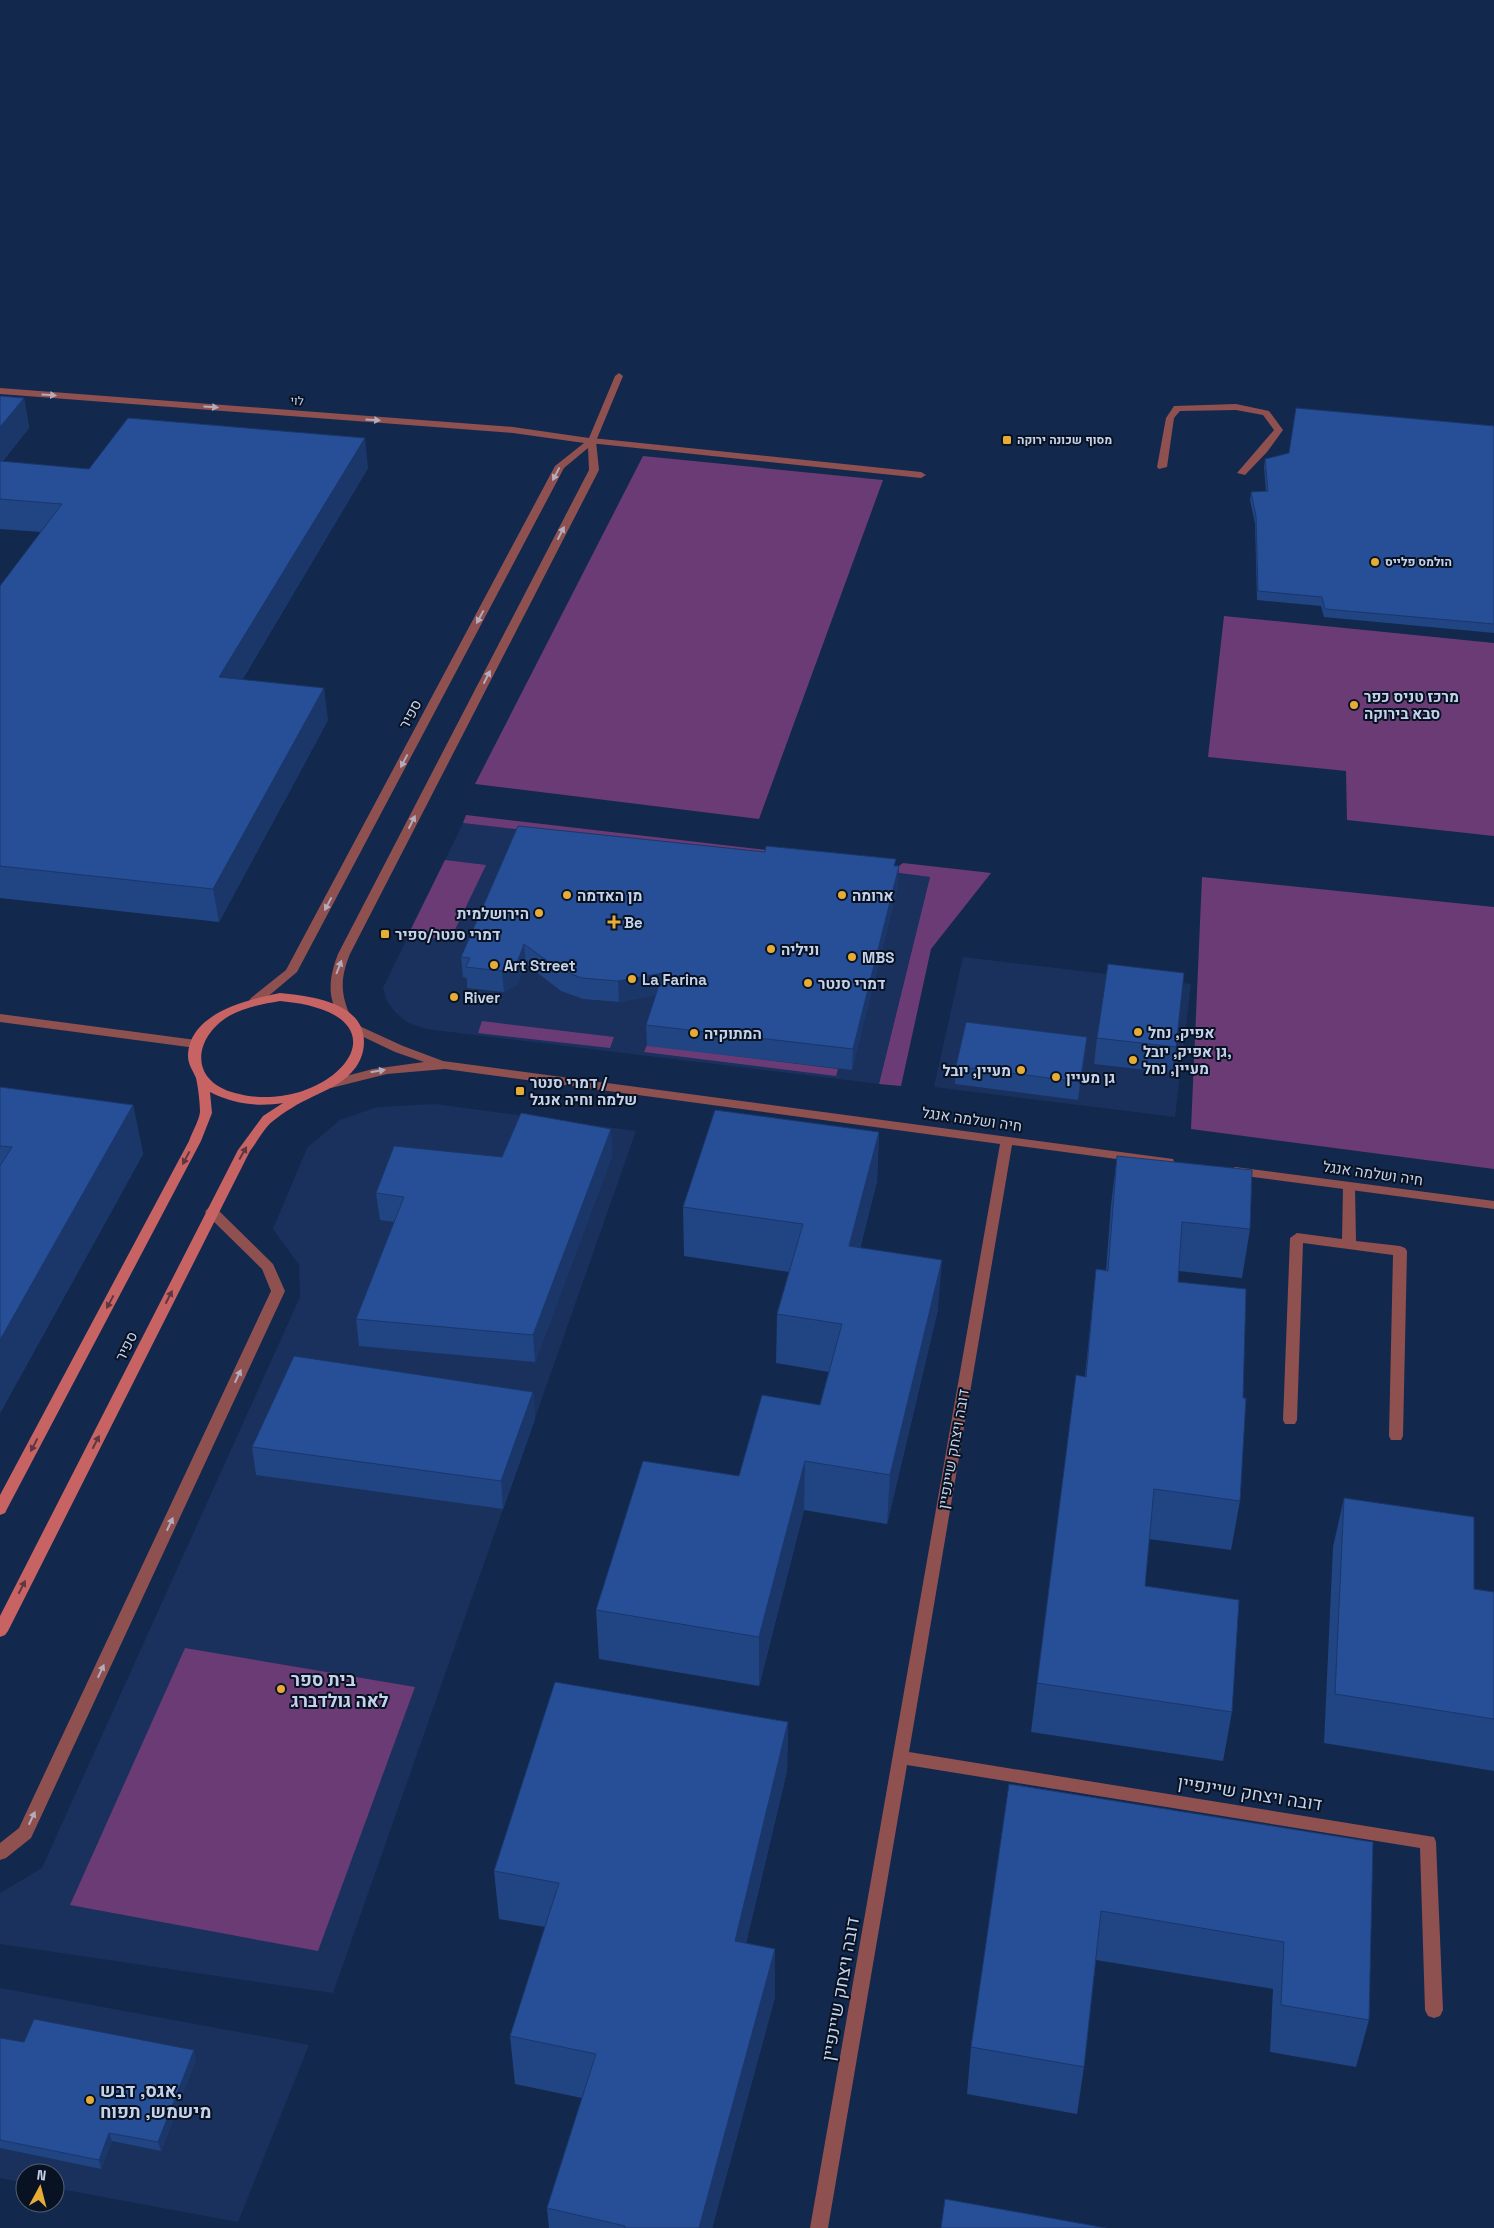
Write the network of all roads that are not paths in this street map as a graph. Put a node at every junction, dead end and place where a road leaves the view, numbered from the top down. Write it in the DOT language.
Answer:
graph roads {
  1 [pos="619,376"];
  2 [pos="0,391"];
  3 [pos="592,441"];
  4 [pos="1162,467"];
  5 [pos="1242,473"];
  6 [pos="921,475"];
  7 [pos="255,1001"];
  8 [pos="343,1013"];
  9 [pos="0,1018"];
  10 [pos="356,1028"];
  11 [pos="196,1044"];
  12 [pos="445,1066"];
  13 [pos="202,1079"];
  14 [pos="331,1084"];
  15 [pos="306,1095"];
  16 [pos="1006,1140"];
  17 [pos="1182,1164"];
  18 [pos="1222,1169"];
  19 [pos="1349,1186"];
  20 [pos="1494,1205"];
  21 [pos="212,1212"];
  22 [pos="1349,1245"];
  23 [pos="1290,1420"];
  24 [pos="1396,1436"];
  25 [pos="0,1509"];
  26 [pos="0,1631"];
  27 [pos="900,1757"];
  28 [pos="0,1853"];
  29 [pos="1434,2010"];
  30 [pos="819,2228"];
  1 -- 3 [label="street, ספיר"];
  2 -- 3 [label="street, לוי, one-way"];
  3 -- 6 [label="street, לוי"];
  3 -- 7 [label="street, ספיר, one-way"];
  8 -- 3 [label="street, ספיר, one-way"];
  4 -- 5 [label="street"];
  7 -- 8 [label="street"];
  7 -- 11 [label="street"];
  8 -- 10 [label="street"];
  9 -- 11 [label="street"];
  10 -- 12 [label="street, חיה ושלמה אנגל"];
  10 -- 14 [label="street"];
  11 -- 13 [label="street"];
  14 -- 12 [label="street, חיה ושלמה אנגל, one-way"];
  12 -- 16 [label="street, חיה ושלמה אנגל"];
  13 -- 15 [label="street"];
  13 -- 25 [label="street, one-way"];
  14 -- 15 [label="street"];
  21 -- 15 [label="street, ספיר, one-way"];
  16 -- 17 [label="street, חיה ושלמה אנגל"];
  16 -- 27 [label="street, דובה ויצחק שיינפיין"];
  18 -- 19 [label="street, חיה ושלמה אנגל"];
  19 -- 20 [label="street, חיה ושלמה אנגל"];
  19 -- 22 [label="street"];
  26 -- 21 [label="street, ספיר, one-way"];
  28 -- 21 [label="street, one-way"];
  22 -- 23 [label="street"];
  22 -- 24 [label="street"];
  27 -- 29 [label="street, דובה ויצחק שיינפיין"];
  27 -- 30 [label="street, דובה ויצחק שיינפיין"];
}
